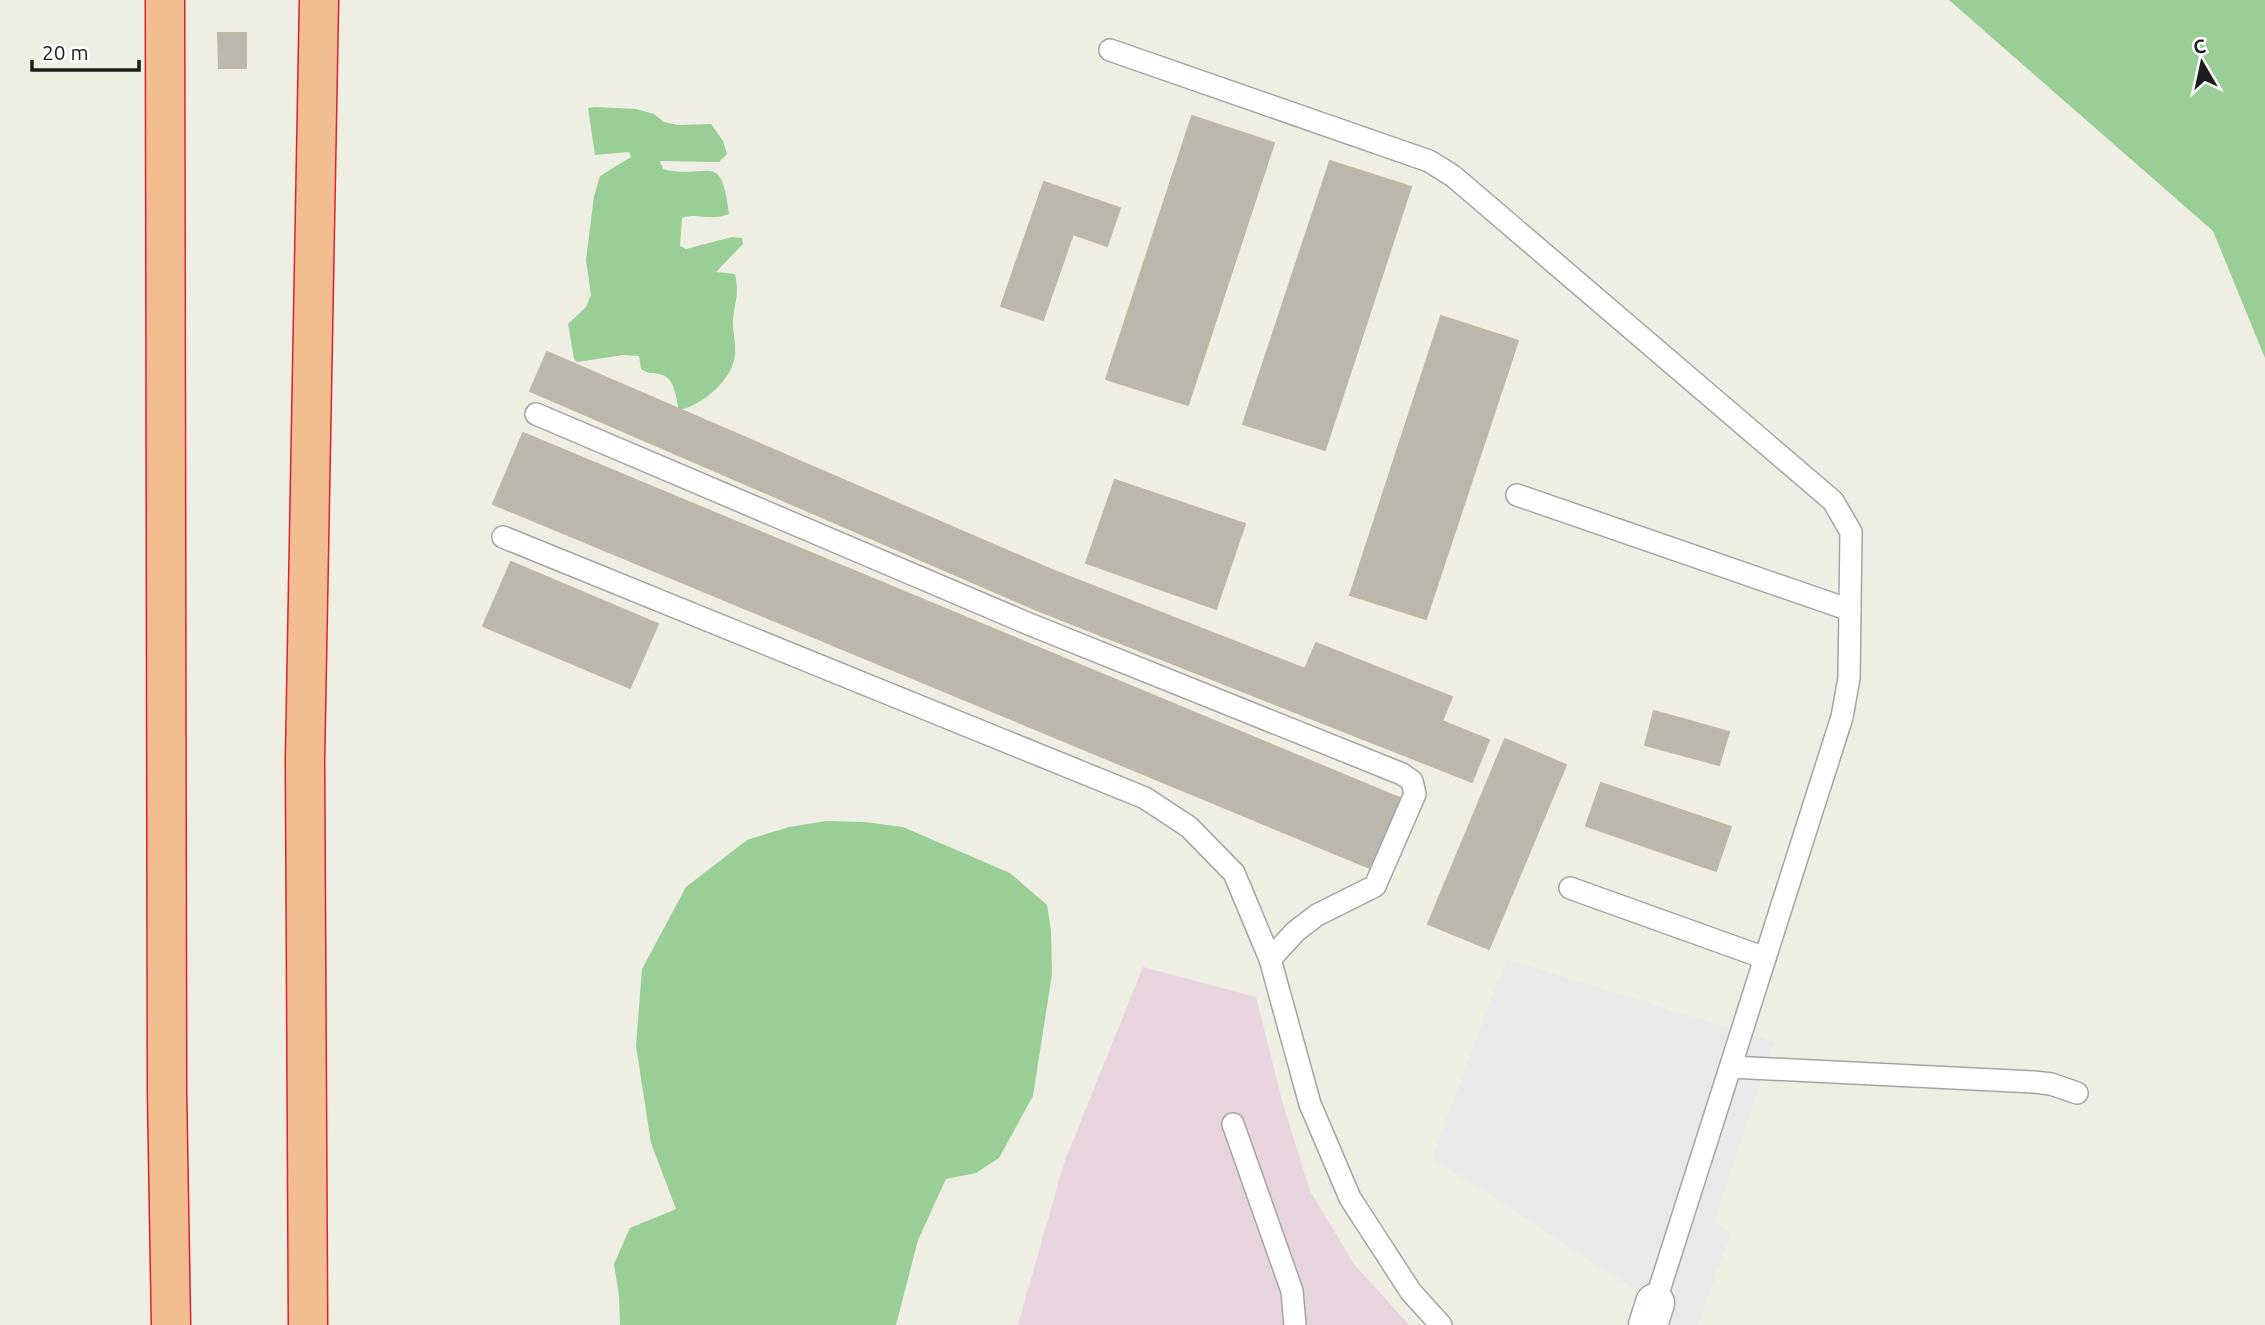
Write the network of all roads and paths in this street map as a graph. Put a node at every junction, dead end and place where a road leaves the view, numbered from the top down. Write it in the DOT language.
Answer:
graph roads {
  1 [pos="165,0"];
  2 [pos="318,0"];
  3 [pos="1110,50"];
  4 [pos="536,414"];
  5 [pos="1517,495"];
  6 [pos="503,537"];
  7 [pos="1850,610"];
  8 [pos="1570,888"];
  9 [pos="1765,958"];
  10 [pos="1270,959"];
  11 [pos="1731,1067"];
  12 [pos="2077,1093"];
  13 [pos="1233,1124"];
  14 [pos="1652,1314"];
  15 [pos="171,1325"];
  16 [pos="308,1325"];
  17 [pos="1295,1325"];
  18 [pos="1441,1325"];
  1 -- 15 [label="highway"];
  2 -- 16 [label="highway"];
  3 -- 7 [label="lane"];
  4 -- 10 [label="lane"];
  5 -- 7 [label="lane"];
  6 -- 10 [label="lane"];
  7 -- 9 [label="lane"];
  8 -- 9 [label="lane"];
  9 -- 11 [label="lane"];
  10 -- 18 [label="lane"];
  11 -- 12 [label="lane"];
  11 -- 14 [label="lane"];
  13 -- 17 [label="lane"];
}
